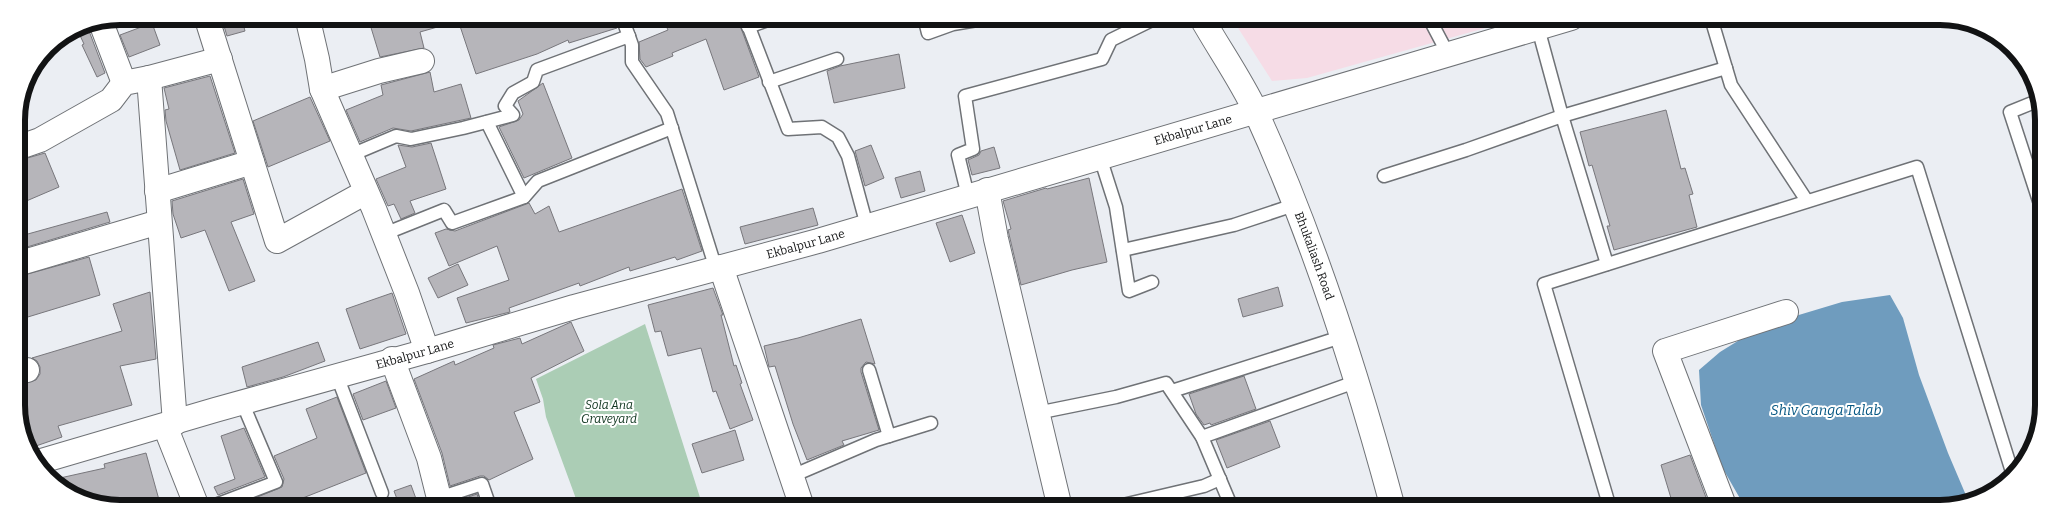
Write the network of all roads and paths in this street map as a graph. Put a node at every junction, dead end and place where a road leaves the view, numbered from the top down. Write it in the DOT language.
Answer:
graph roads {
  1 [pos="209,25"];
  2 [pos="309,25"];
  3 [pos="625,25"];
  4 [pos="748,25"];
  5 [pos="926,25"];
  6 [pos="950,25"];
  7 [pos="1142,25"];
  8 [pos="1205,25"];
  9 [pos="1433,25"];
  10 [pos="1548,25"];
  11 [pos="1713,25"];
  12 [pos="103,27"];
  13 [pos="1538,28"];
  14 [pos="629,36"];
  15 [pos="1448,54"];
  16 [pos="220,59"];
  17 [pos="837,59"];
  18 [pos="422,61"];
  19 [pos="1726,68"];
  20 [pos="149,78"];
  21 [pos="769,82"];
  22 [pos="124,83"];
  23 [pos="322,89"];
  24 [pos="2033,103"];
  25 [pos="1255,111"];
  26 [pos="1562,116"];
  27 [pos="487,122"];
  28 [pos="672,128"];
  29 [pos="25,145"];
  30 [pos="351,155"];
  31 [pos="1100,157"];
  32 [pos="252,162"];
  33 [pos="1384,176"];
  34 [pos="2035,189"];
  35 [pos="158,191"];
  36 [pos="366,192"];
  37 [pos="978,193"];
  38 [pos="524,197"];
  39 [pos="1807,201"];
  40 [pos="1294,205"];
  41 [pos="159,222"];
  42 [pos="867,226"];
  43 [pos="384,234"];
  44 [pos="1123,250"];
  45 [pos="25,262"];
  46 [pos="1607,264"];
  47 [pos="719,268"];
  48 [pos="1152,282"];
  49 [pos="1786,312"];
  50 [pos="1341,337"];
  51 [pos="427,351"];
  52 [pos="392,359"];
  53 [pos="869,370"];
  54 [pos="337,376"];
  55 [pos="1356,382"];
  56 [pos="1172,391"];
  57 [pos="242,402"];
  58 [pos="1037,413"];
  59 [pos="931,423"];
  60 [pos="170,424"];
  61 [pos="889,436"];
  62 [pos="1202,437"];
  63 [pos="43,460"];
  64 [pos="2011,468"];
  65 [pos="792,476"];
  66 [pos="1220,479"];
  67 [pos="382,492"];
  68 [pos="439,498"];
  69 [pos="195,500"];
  70 [pos="228,500"];
  71 [pos="488,500"];
  72 [pos="800,500"];
  73 [pos="1058,500"];
  74 [pos="1144,500"];
  75 [pos="1229,500"];
  76 [pos="1391,500"];
  77 [pos="1608,500"];
  78 [pos="1721,500"];
  1 -- 16 [label="street"];
  2 -- 23 [label="street"];
  3 -- 14 [label="lane"];
  4 -- 21 [label="lane"];
  5 -- 6 [label="lane"];
  7 -- 37 [label="lane"];
  8 -- 25 [label="street, Bhukaliash Road"];
  9 -- 15 [label="lane"];
  10 -- 13 [label="street, Ekbalpur Lane"];
  11 -- 19 [label="lane"];
  12 -- 22 [label="street"];
  13 -- 15 [label="street, Ekbalpur Lane"];
  13 -- 26 [label="lane"];
  14 -- 27 [label="lane"];
  14 -- 28 [label="lane"];
  15 -- 25 [label="street, Ekbalpur Lane"];
  16 -- 20 [label="street"];
  16 -- 32 [label="street"];
  17 -- 21 [label="lane"];
  18 -- 23 [label="street"];
  19 -- 26 [label="lane"];
  19 -- 39 [label="lane"];
  20 -- 22 [label="street"];
  20 -- 35 [label="street"];
  21 -- 42 [label="lane"];
  22 -- 29 [label="street"];
  23 -- 30 [label="street"];
  24 -- 34 [label="lane"];
  25 -- 31 [label="street, Ekbalpur Lane"];
  25 -- 40 [label="street, Bhukaliash Road"];
  26 -- 33 [label="lane"];
  26 -- 46 [label="lane"];
  27 -- 30 [label="lane"];
  27 -- 38 [label="lane"];
  28 -- 38 [label="lane"];
  28 -- 47 [label="lane"];
  30 -- 36 [label="street"];
  31 -- 37 [label="street, Ekbalpur Lane"];
  31 -- 44 [label="lane"];
  32 -- 35 [label="street"];
  32 -- 36 [label="street"];
  35 -- 41 [label="street"];
  36 -- 43 [label="street"];
  37 -- 42 [label="street, Ekbalpur Lane"];
  37 -- 58 [label="street"];
  38 -- 43 [label="lane"];
  39 -- 46 [label="lane"];
  39 -- 64 [label="lane"];
  40 -- 44 [label="lane"];
  40 -- 50 [label="street, Bhukaliash Road"];
  41 -- 45 [label="street"];
  41 -- 60 [label="street"];
  42 -- 47 [label="street, Ekbalpur Lane"];
  43 -- 51 [label="street"];
  44 -- 48 [label="lane"];
  46 -- 77 [label="lane"];
  47 -- 51 [label="street, Ekbalpur Lane"];
  47 -- 65 [label="street"];
  49 -- 78 [label="street"];
  50 -- 55 [label="street, Bhukaliash Road"];
  50 -- 56 [label="lane"];
  51 -- 52 [label="street, Ekbalpur Lane"];
  52 -- 54 [label="street, Ekbalpur Lane"];
  52 -- 68 [label="street"];
  53 -- 61 [label="lane"];
  54 -- 57 [label="street, Ekbalpur Lane"];
  54 -- 67 [label="lane"];
  55 -- 62 [label="lane"];
  55 -- 76 [label="street, Bhukaliash Road"];
  56 -- 58 [label="lane"];
  56 -- 62 [label="lane"];
  57 -- 60 [label="street, Ekbalpur Lane"];
  57 -- 70 [label="lane"];
  58 -- 73 [label="street"];
  59 -- 61 [label="lane"];
  60 -- 63 [label="street, Ekbalpur Lane"];
  60 -- 69 [label="street"];
  61 -- 65 [label="lane"];
  62 -- 66 [label="lane"];
  65 -- 72 [label="street"];
  66 -- 74 [label="lane"];
  66 -- 75 [label="lane"];
  68 -- 71 [label="lane"];
}
